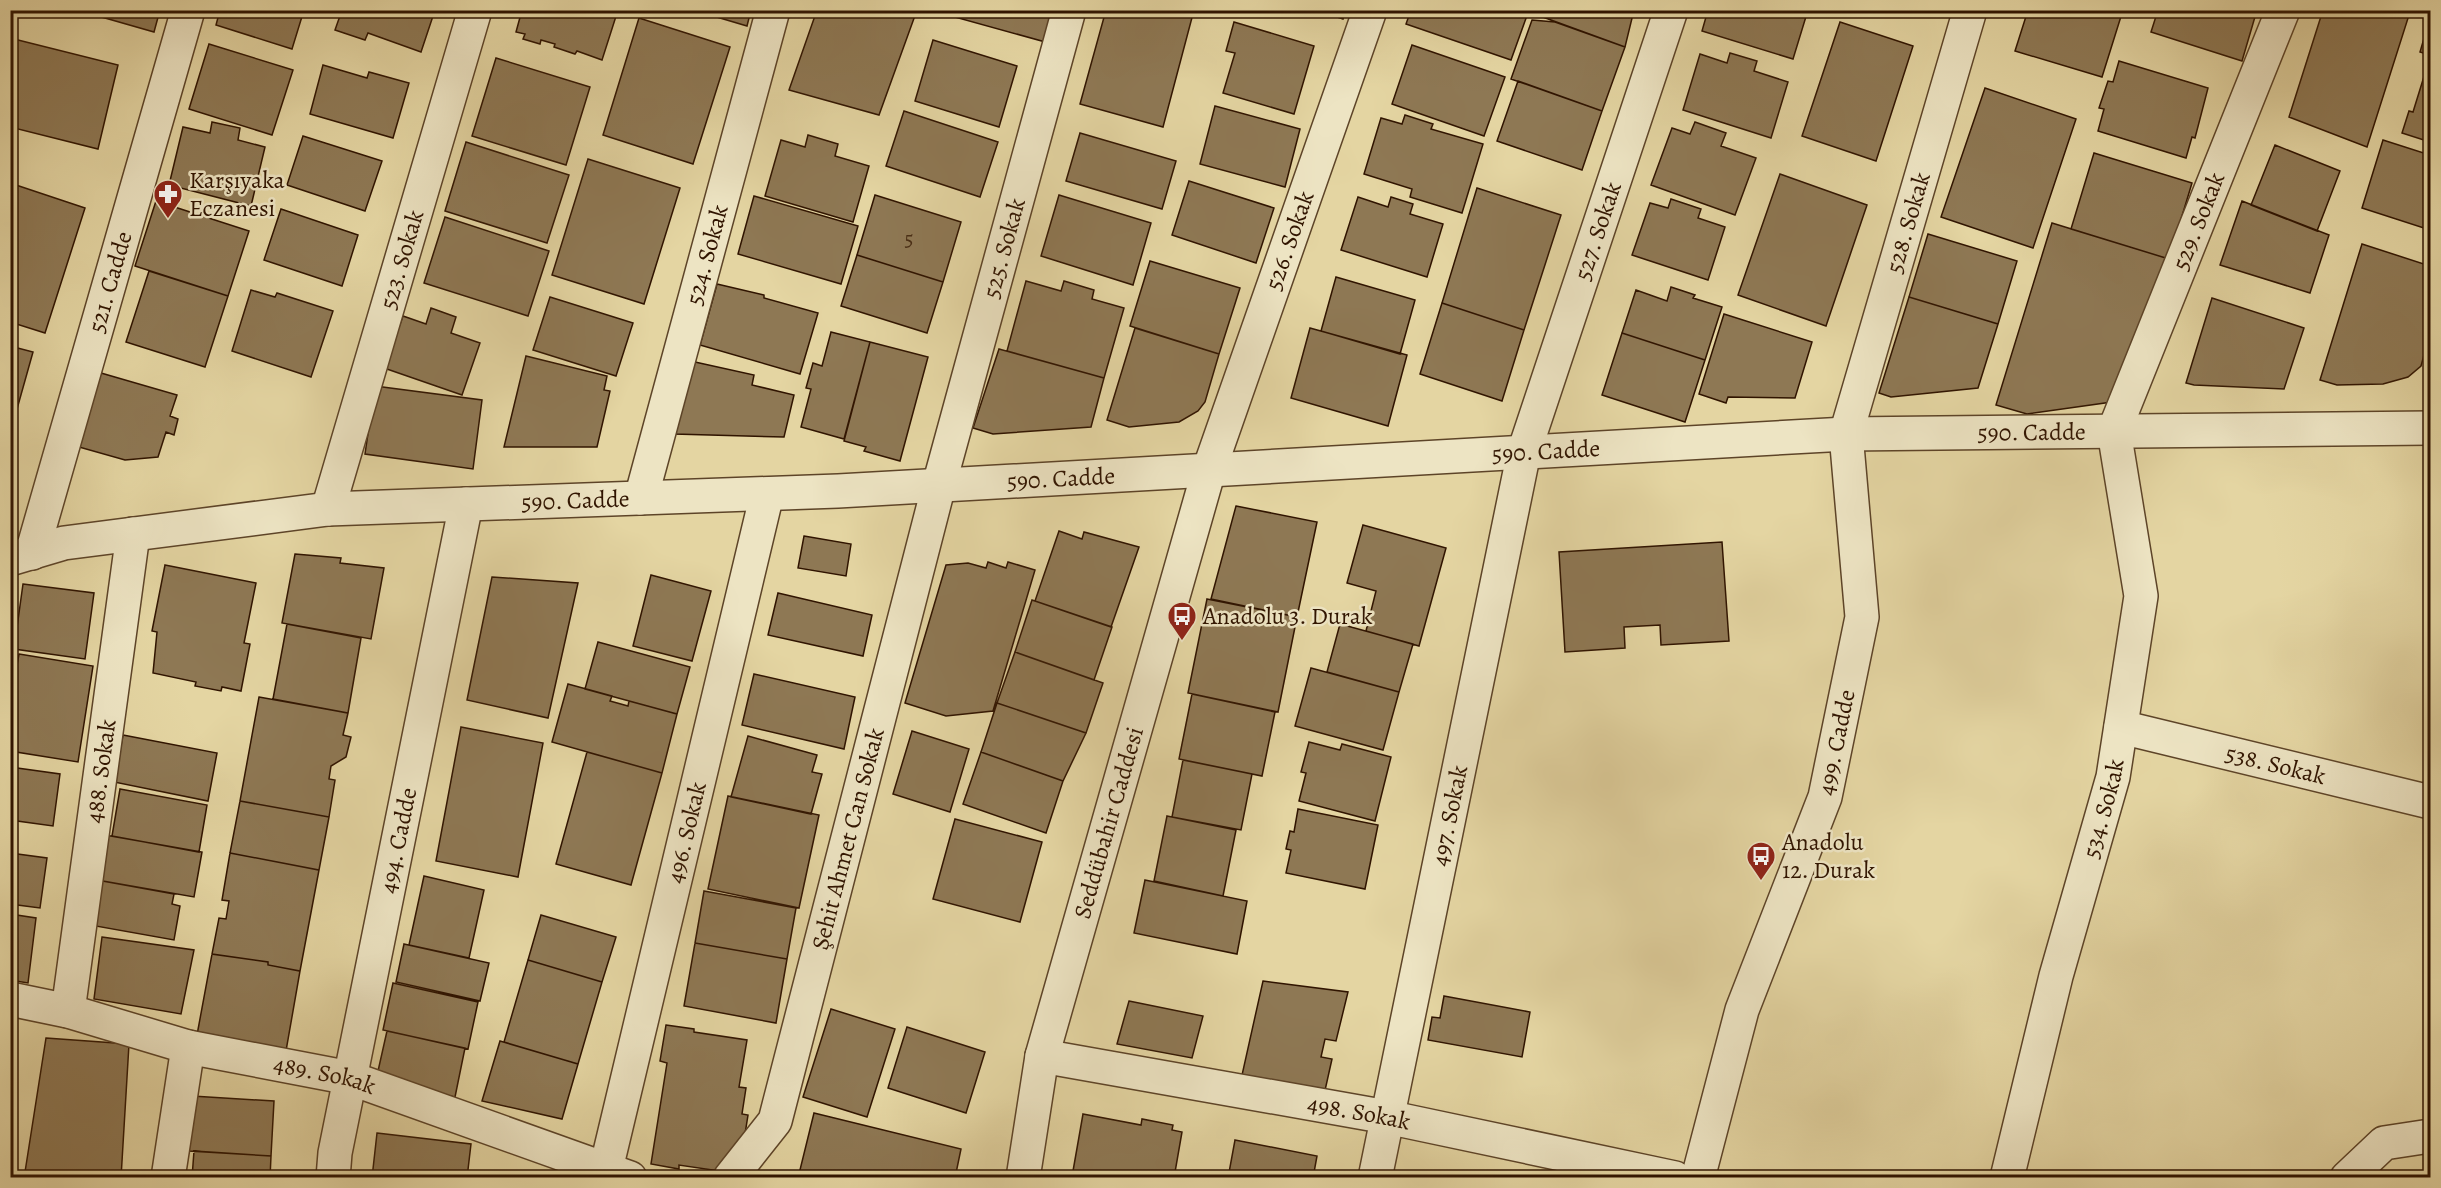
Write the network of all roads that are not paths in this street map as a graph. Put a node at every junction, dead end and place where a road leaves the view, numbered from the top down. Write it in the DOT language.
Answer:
graph roads {
  1 [pos="188,10"];
  2 [pos="475,10"];
  3 [pos="773,10"];
  4 [pos="1069,10"];
  5 [pos="1370,10"];
  6 [pos="1671,10"];
  7 [pos="1970,10"];
  8 [pos="2283,10"];
  9 [pos="2430,428"];
  10 [pos="2114,431"];
  11 [pos="1846,434"];
  12 [pos="1524,452"];
  13 [pos="1209,470"];
  14 [pos="939,485"];
  15 [pos="767,494"];
  16 [pos="641,498"];
  17 [pos="466,504"];
  18 [pos="328,509"];
  19 [pos="134,534"];
  20 [pos="21,556"];
  21 [pos="2121,727"];
  22 [pos="2430,802"];
  23 [pos="10,999"];
  24 [pos="68,1011"];
  25 [pos="188,1047"];
  26 [pos="1042,1056"];
  27 [pos="350,1078"];
  28 [pos="1387,1117"];
  29 [pos="2430,1136"];
  30 [pos="618,1173"];
  31 [pos="168,1178"];
  32 [pos="333,1178"];
  33 [pos="730,1178"];
  34 [pos="1023,1178"];
  35 [pos="1375,1178"];
  36 [pos="1675,1178"];
  37 [pos="1698,1178"];
  38 [pos="2007,1178"];
  39 [pos="2347,1178"];
  1 -- 20 [label="street, 521. Cadde"];
  2 -- 18 [label="street, 523. Sokak"];
  3 -- 16 [label="street, 524. Sokak"];
  4 -- 14 [label="street, 525. Sokak"];
  5 -- 13 [label="street, 526. Sokak"];
  6 -- 12 [label="street, 527. Sokak"];
  7 -- 11 [label="street, 528. Sokak"];
  8 -- 10 [label="street, 529. Sokak"];
  9 -- 10 [label="street, 590. Cadde"];
  10 -- 11 [label="street, 590. Cadde"];
  10 -- 21 [label="street, 534. Sokak"];
  11 -- 12 [label="street, 590. Cadde"];
  11 -- 37 [label="street, 499. Cadde"];
  12 -- 13 [label="street, 590. Cadde"];
  12 -- 28 [label="street, 497. Sokak"];
  13 -- 14 [label="street, 590. Cadde"];
  13 -- 26 [label="street, Seddübahir Caddesi"];
  14 -- 15 [label="street, 590. Cadde"];
  14 -- 33 [label="street, Şehit Ahmet Can Sokak"];
  15 -- 16 [label="street, 590. Cadde"];
  15 -- 30 [label="street, 496. Sokak"];
  16 -- 17 [label="street, 590. Cadde"];
  17 -- 18 [label="street, 590. Cadde"];
  17 -- 27 [label="street, 494. Cadde"];
  18 -- 19 [label="street, 590. Cadde"];
  19 -- 20 [label="street, 590. Cadde"];
  19 -- 24 [label="street, 488. Sokak"];
  21 -- 22 [label="street, 538. Sokak"];
  21 -- 38 [label="street, 534. Sokak"];
  23 -- 24 [label="street, 489. Sokak"];
  24 -- 25 [label="street, 489. Sokak"];
  25 -- 27 [label="street, 489. Sokak"];
  25 -- 31 [label="street"];
  26 -- 28 [label="street, 498. Sokak"];
  26 -- 34 [label="street, Seddübahir Caddesi"];
  27 -- 30 [label="street, 489. Sokak"];
  27 -- 32 [label="street, 494. Cadde"];
  28 -- 35 [label="street, 497. Sokak"];
  28 -- 36 [label="street, 498. Sokak"];
  29 -- 39 [label="street"];
}
